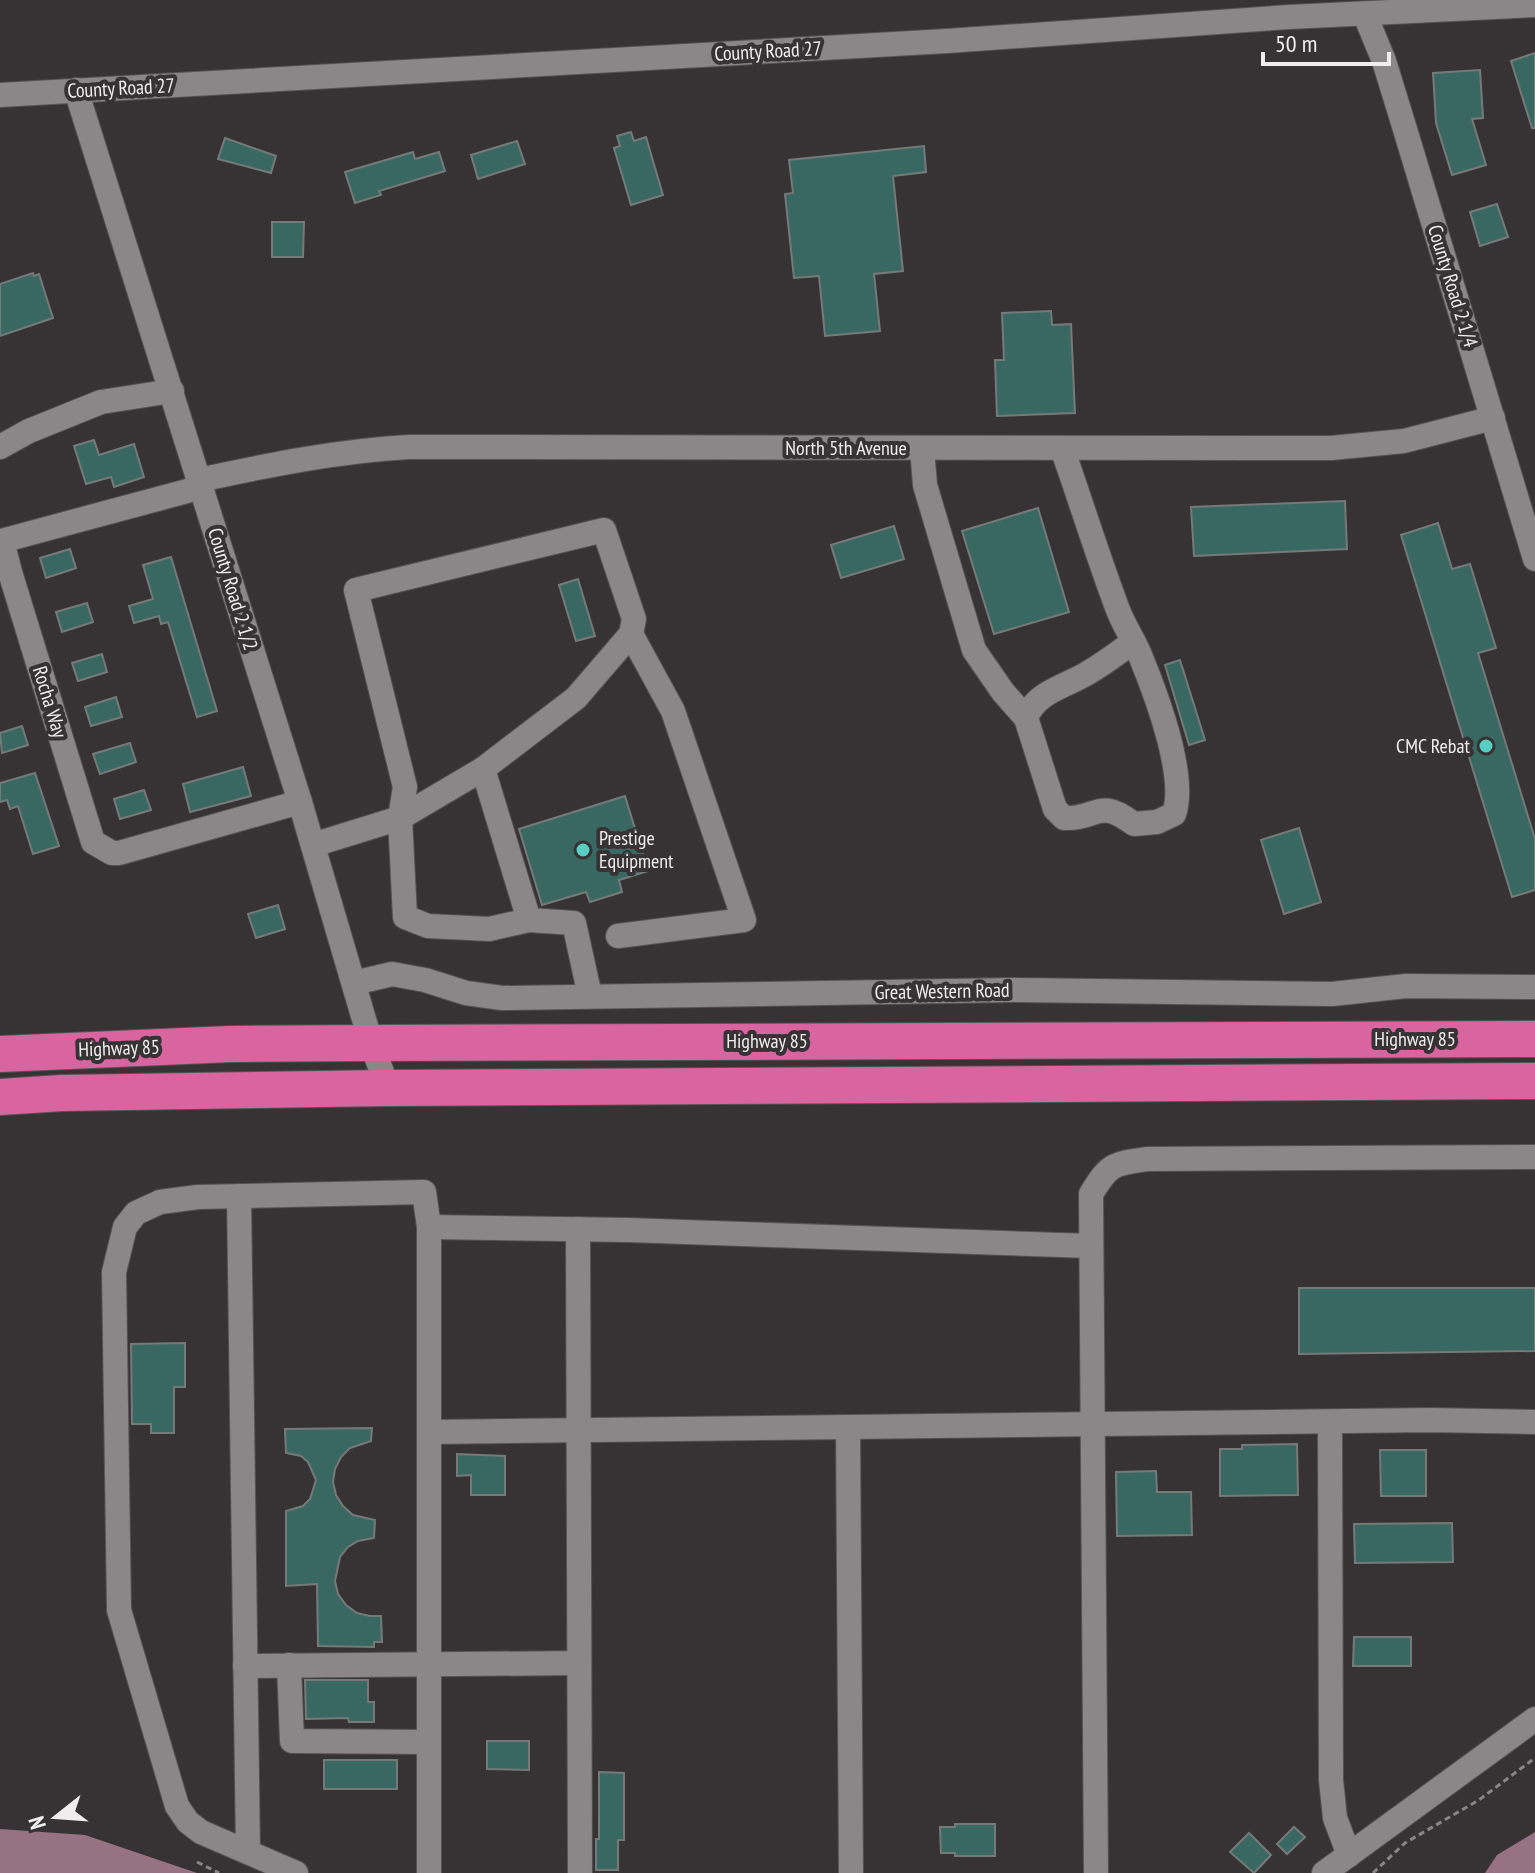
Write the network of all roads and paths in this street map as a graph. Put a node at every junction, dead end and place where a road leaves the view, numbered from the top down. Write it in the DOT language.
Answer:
graph roads {
  1 [pos="1535,5"];
  2 [pos="1365,15"];
  3 [pos="76,90"];
  4 [pos="0,95"];
  5 [pos="172,391"];
  6 [pos="1493,418"];
  7 [pos="0,447"];
  8 [pos="922,448"];
  9 [pos="1062,448"];
  10 [pos="198,485"];
  11 [pos="1535,559"];
  12 [pos="631,634"];
  13 [pos="1133,642"];
  14 [pos="1026,718"];
  15 [pos="483,769"];
  16 [pos="300,802"];
  17 [pos="400,818"];
  18 [pos="313,845"];
  19 [pos="529,920"];
  20 [pos="618,936"];
  21 [pos="354,983"];
  22 [pos="1535,987"];
  23 [pos="590,996"];
  24 [pos="1535,1039"];
  25 [pos="371,1043"];
  26 [pos="0,1054"];
  27 [pos="1535,1081"];
  28 [pos="388,1088"];
  29 [pos="0,1097"];
  30 [pos="1535,1157"];
  31 [pos="239,1196"];
  32 [pos="429,1227"];
  33 [pos="578,1229"];
  34 [pos="1091,1246"];
  35 [pos="1535,1422"];
  36 [pos="1330,1423"];
  37 [pos="1093,1426"];
  38 [pos="848,1428"];
  39 [pos="578,1431"];
  40 [pos="429,1432"];
  41 [pos="579,1663"];
  42 [pos="429,1664"];
  43 [pos="289,1665"];
  44 [pos="245,1666"];
  45 [pos="1535,1719"];
  46 [pos="429,1742"];
  47 [pos="1535,1758"];
  48 [pos="248,1852"];
  49 [pos="1349,1855"];
  50 [pos="197,1862"];
  51 [pos="219,1873"];
  52 [pos="296,1873"];
  53 [pos="429,1873"];
  54 [pos="580,1873"];
  55 [pos="851,1873"];
  56 [pos="1096,1873"];
  57 [pos="1324,1873"];
  58 [pos="1373,1873"];
  1 -- 2 [label="street, County Road 27"];
  2 -- 3 [label="street, County Road 27"];
  2 -- 6 [label="street, County Road 2 1/4"];
  3 -- 4 [label="street, County Road 27"];
  3 -- 5 [label="street, County Road 2 1/2"];
  5 -- 7 [label="street"];
  5 -- 10 [label="street, County Road 2 1/2"];
  6 -- 9 [label="street, North 5th Avenue"];
  6 -- 11 [label="street, County Road 2 1/4"];
  8 -- 9 [label="street, North 5th Avenue"];
  8 -- 10 [label="street, North 5th Avenue"];
  8 -- 14 [label="street"];
  9 -- 13 [label="street"];
  10 -- 16 [label="street, County Road 2 1/2"];
  10 -- 16 [label="street, Rocha Way"];
  12 -- 15 [label="street"];
  12 -- 17 [label="street"];
  12 -- 20 [label="street"];
  13 -- 14 [label="street"];
  13 -- 14 [label="street"];
  15 -- 17 [label="street"];
  15 -- 19 [label="street"];
  16 -- 18 [label="street, County Road 2 1/2"];
  17 -- 18 [label="street"];
  17 -- 19 [label="street"];
  18 -- 21 [label="street, County Road 2 1/2"];
  19 -- 23 [label="street"];
  21 -- 23 [label="street, Great Western Road"];
  21 -- 25 [label="street, County Road 2 1/2"];
  22 -- 23 [label="street, Great Western Road"];
  24 -- 25 [label="highway, Highway 85"];
  25 -- 26 [label="highway, Highway 85"];
  25 -- 28 [label="street, County Road 2 1/2"];
  27 -- 28 [label="highway"];
  28 -- 29 [label="highway"];
  30 -- 34 [label="street"];
  31 -- 32 [label="street"];
  31 -- 44 [label="street"];
  31 -- 48 [label="street"];
  32 -- 33 [label="street"];
  32 -- 40 [label="street"];
  33 -- 34 [label="street"];
  33 -- 39 [label="street"];
  34 -- 37 [label="street"];
  35 -- 36 [label="street"];
  36 -- 37 [label="street"];
  36 -- 49 [label="street"];
  37 -- 38 [label="street"];
  37 -- 56 [label="street"];
  38 -- 39 [label="street"];
  38 -- 55 [label="street"];
  39 -- 40 [label="street"];
  39 -- 41 [label="street"];
  40 -- 42 [label="street"];
  41 -- 42 [label="street"];
  41 -- 54 [label="street"];
  42 -- 43 [label="street"];
  42 -- 46 [label="street"];
  43 -- 44 [label="street"];
  43 -- 46 [label="street"];
  44 -- 48 [label="street"];
  45 -- 49 [label="street"];
  46 -- 53 [label="street"];
  47 -- 58 [label="path"];
  48 -- 52 [label="street"];
  49 -- 57 [label="street"];
  50 -- 51 [label="path"];
}
